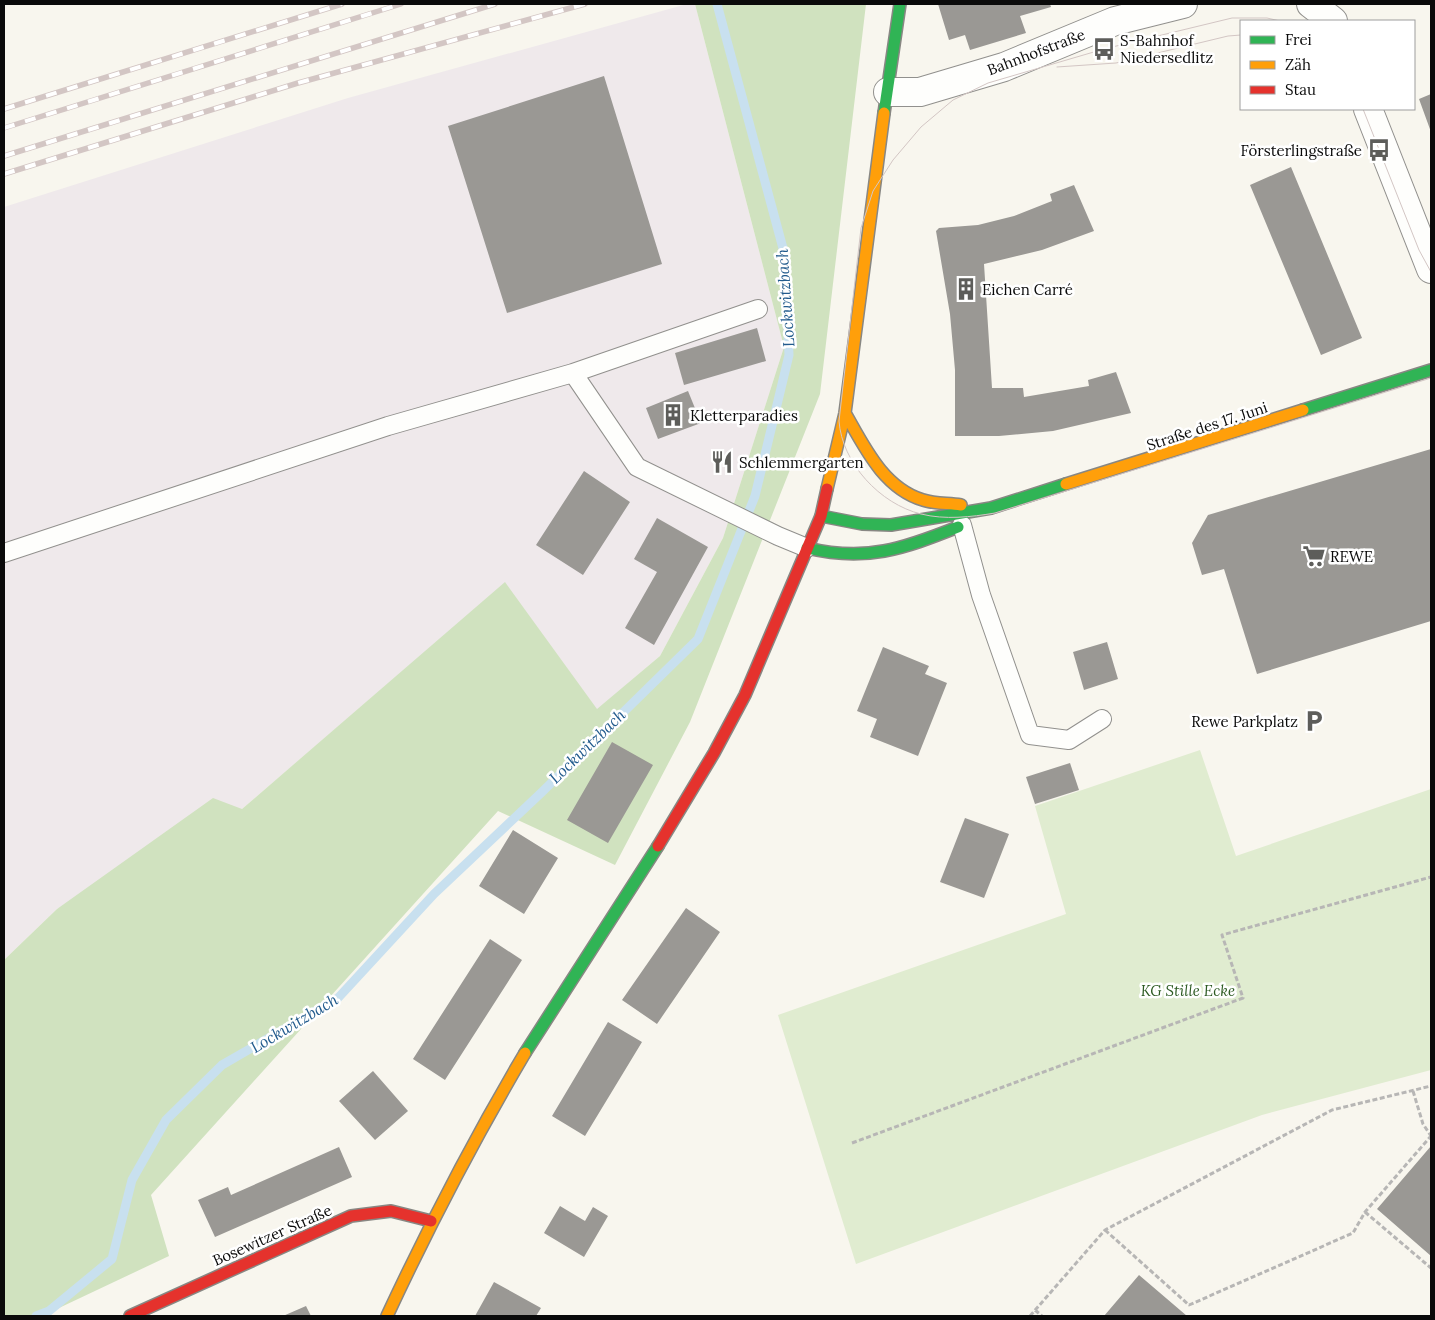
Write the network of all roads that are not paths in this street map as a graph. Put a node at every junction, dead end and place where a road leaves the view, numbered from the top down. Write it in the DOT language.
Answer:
graph roads {
  1 [pos="900,4"];
  2 [pos="1183,4"];
  3 [pos="1311,4"];
  4 [pos="1332,20"];
  5 [pos="888,92"];
  6 [pos="1368,110"];
  7 [pos="1431,269"];
  8 [pos="758,309"];
  9 [pos="1431,370"];
  10 [pos="573,373"];
  11 [pos="845,413"];
  12 [pos="991,508"];
  13 [pos="821,516"];
  14 [pos="962,525"];
  15 [pos="806,548"];
  16 [pos="4,553"];
  17 [pos="1102,720"];
  18 [pos="431,1221"];
  19 [pos="130,1316"];
  20 [pos="387,1316"];
  1 -- 5 [label="street"];
  2 -- 5 [label="street, Bahnhofstraße"];
  3 -- 4 [label="street"];
  5 -- 11 [label="street"];
  6 -- 7 [label="street"];
  8 -- 10 [label="lane"];
  9 -- 12 [label="street, Straße des 17. Juni"];
  10 -- 15 [label="lane"];
  10 -- 16 [label="lane"];
  11 -- 12 [label="street"];
  11 -- 13 [label="street"];
  12 -- 13 [label="street, Straße des 17. Juni"];
  12 -- 14 [label="street, Straße des 17. Juni"];
  13 -- 15 [label="street"];
  14 -- 15 [label="street, Straße des 17. Juni"];
  14 -- 17 [label="lane"];
  15 -- 18 [label="street"];
  18 -- 19 [label="street, Bosewitzer Straße"];
  18 -- 20 [label="street"];
}
